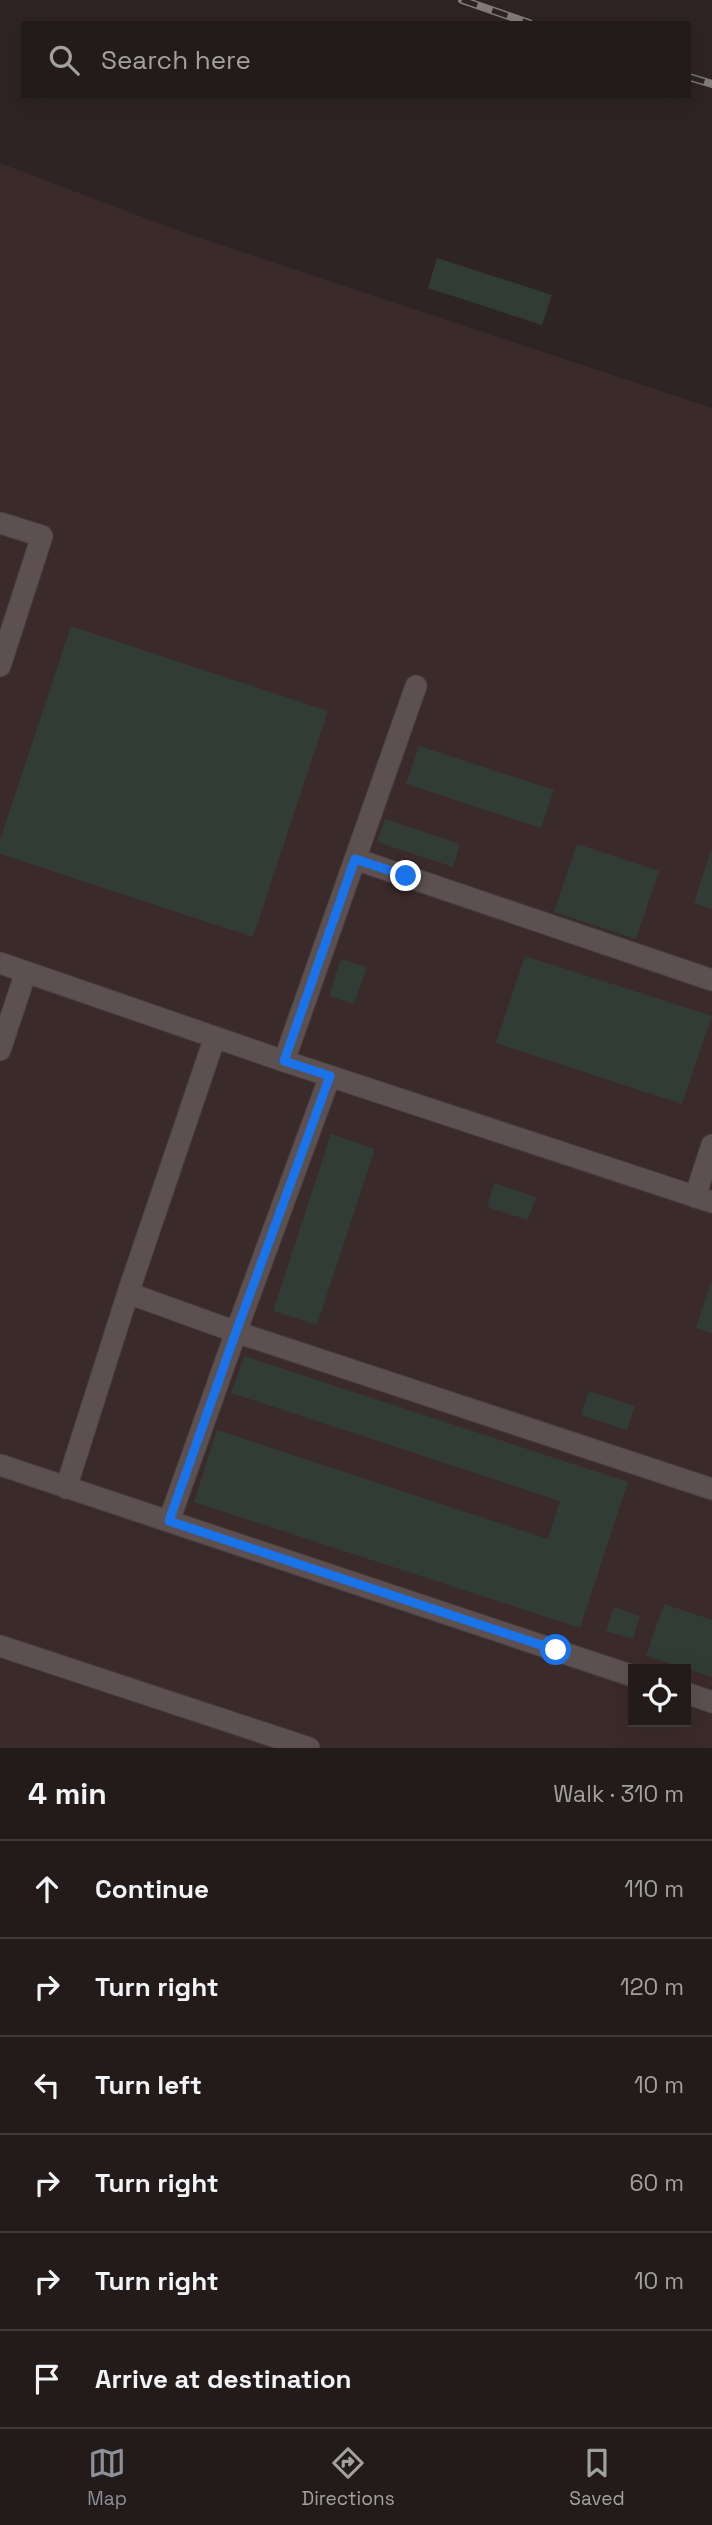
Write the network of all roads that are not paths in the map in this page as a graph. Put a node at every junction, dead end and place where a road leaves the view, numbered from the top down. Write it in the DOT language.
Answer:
graph roads {
  1 [pos="0,523"];
  2 [pos="0,666"];
  3 [pos="416,686"];
  4 [pos="355,859"];
  5 [pos="0,964"];
  6 [pos="26,972"];
  7 [pos="712,980"];
  8 [pos="215,1037"];
  9 [pos="0,1050"];
  10 [pos="284,1061"];
  11 [pos="330,1076"];
  12 [pos="712,1145"];
  13 [pos="704,1200"];
  14 [pos="128,1293"];
  15 [pos="236,1332"];
  16 [pos="0,1465"];
  17 [pos="66,1488"];
  18 [pos="712,1489"];
  19 [pos="169,1521"];
  20 [pos="0,1646"];
  21 [pos="628,1674"];
  22 [pos="691,1695"];
  23 [pos="712,1702"];
  24 [pos="309,1748"];
  1 -- 2 [label="lane"];
  3 -- 4 [label="lane"];
  4 -- 7 [label="lane"];
  4 -- 10 [label="lane"];
  5 -- 6 [label="lane"];
  6 -- 8 [label="lane"];
  6 -- 9 [label="lane"];
  8 -- 10 [label="lane"];
  8 -- 14 [label="lane"];
  10 -- 11 [label="lane"];
  11 -- 13 [label="lane"];
  11 -- 15 [label="lane"];
  12 -- 13 [label="lane"];
  14 -- 15 [label="lane"];
  14 -- 17 [label="lane"];
  15 -- 18 [label="lane"];
  15 -- 19 [label="lane"];
  16 -- 17 [label="lane"];
  17 -- 19 [label="lane"];
  19 -- 21 [label="lane"];
  20 -- 24 [label="lane"];
  22 -- 23 [label="lane"];
}
